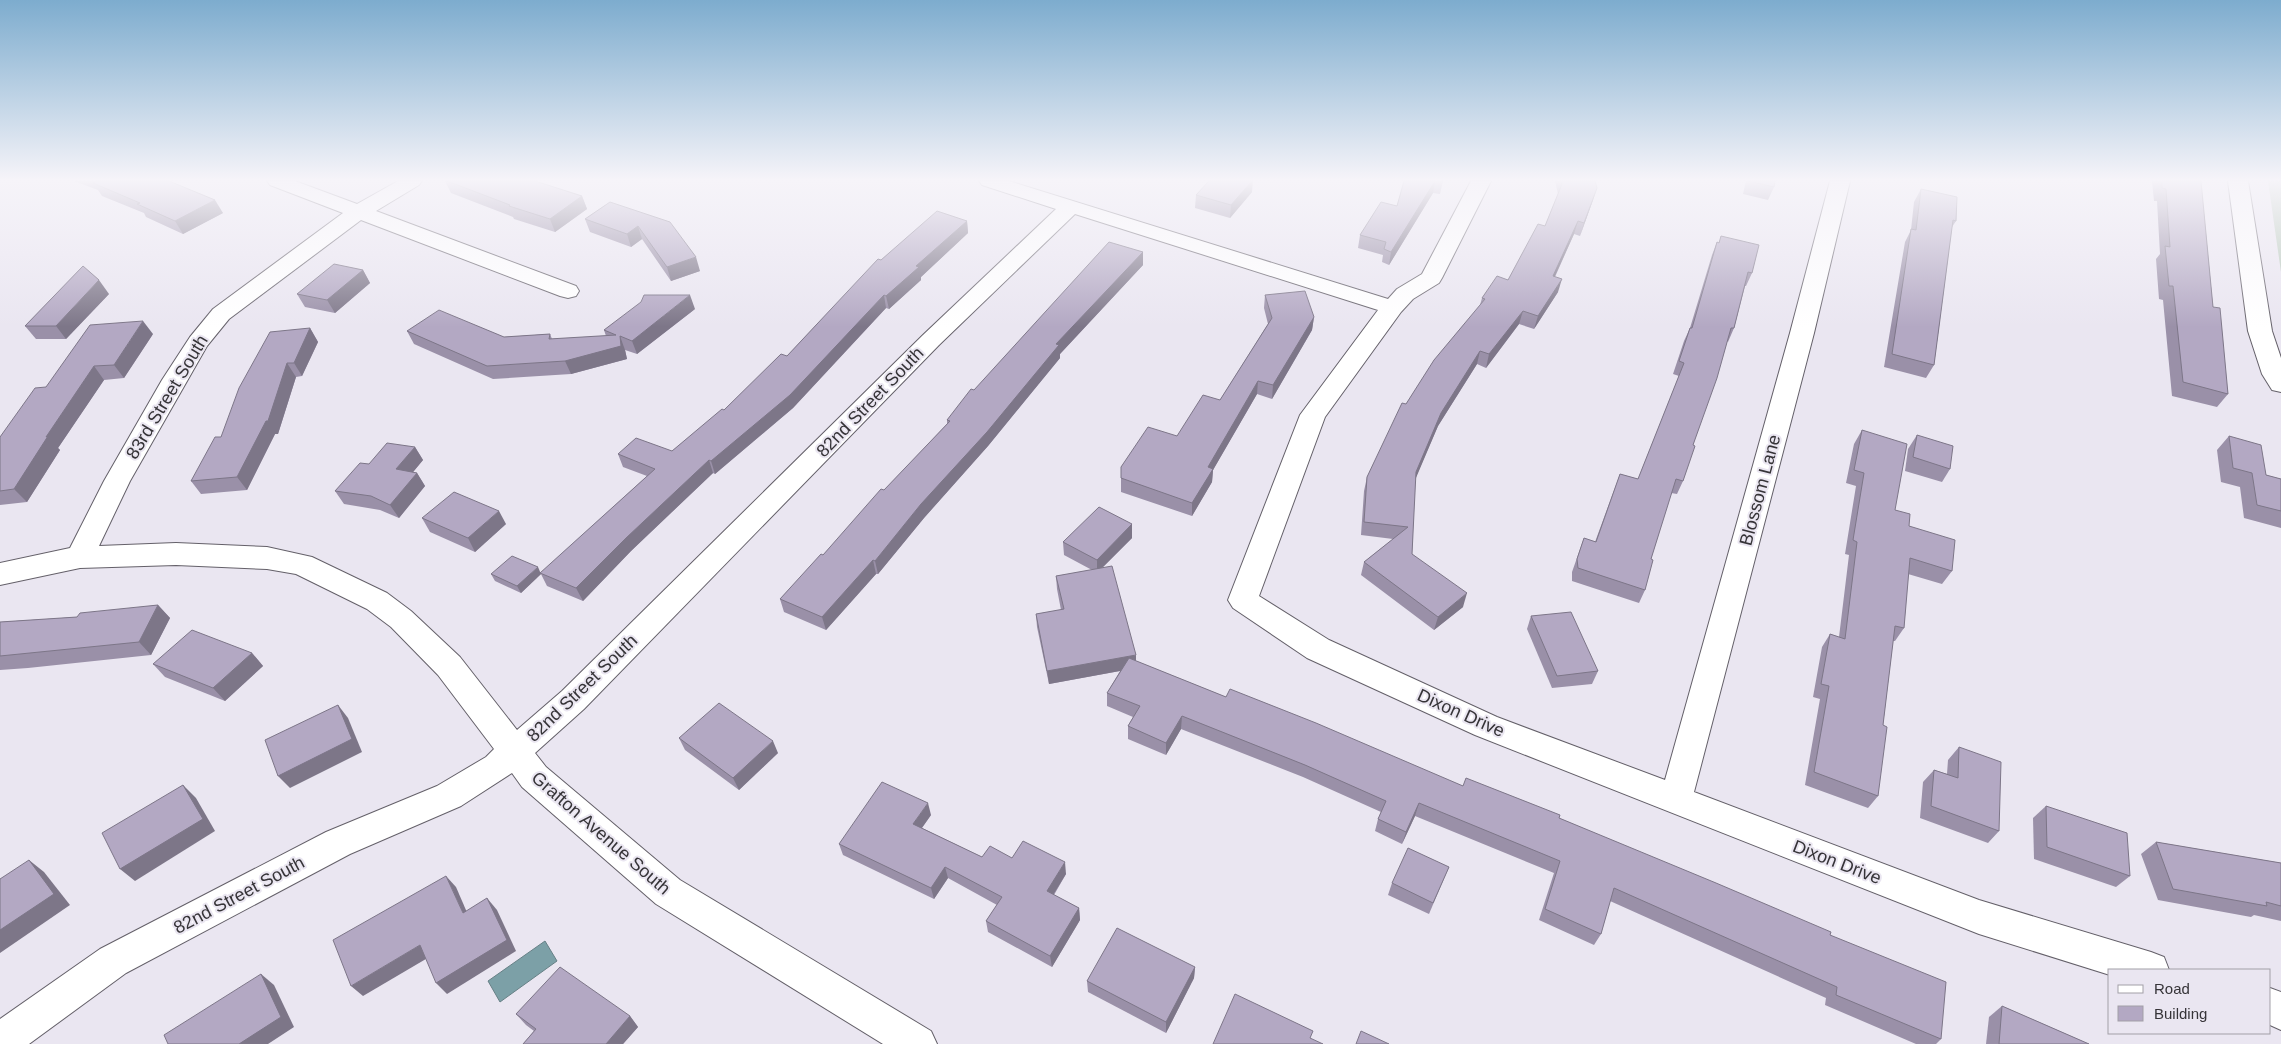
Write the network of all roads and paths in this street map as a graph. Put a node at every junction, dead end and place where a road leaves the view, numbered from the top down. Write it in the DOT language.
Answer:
graph roads {
  1 [pos="335,230"];
  2 [pos="406,230"];
  3 [pos="1046,230"];
  4 [pos="1148,230"];
  5 [pos="1456,230"];
  6 [pos="1828,230"];
  7 [pos="2245,230"];
  8 [pos="568,291"];
  9 [pos="1393,307"];
  10 [pos="2281,384"];
  11 [pos="80,557"];
  12 [pos="0,574"];
  13 [pos="516,751"];
  14 [pos="1676,799"];
  15 [pos="2148,969"];
  16 [pos="0,1042"];
  17 [pos="918,1044"];
  1 -- 11 [label="street, 83rd Street South"];
  2 -- 8 [label="street"];
  3 -- 13 [label="street, 82nd Street South"];
  4 -- 9 [label="street"];
  5 -- 9 [label="street, Dixon Drive"];
  6 -- 14 [label="street, Blossom Lane"];
  7 -- 10 [label="street"];
  9 -- 14 [label="street, Dixon Drive"];
  11 -- 12 [label="street, Grafton Avenue South"];
  11 -- 13 [label="street, Grafton Avenue South"];
  13 -- 16 [label="street, 82nd Street South"];
  13 -- 17 [label="street, Grafton Avenue South"];
  14 -- 15 [label="street, Dixon Drive"];
}
